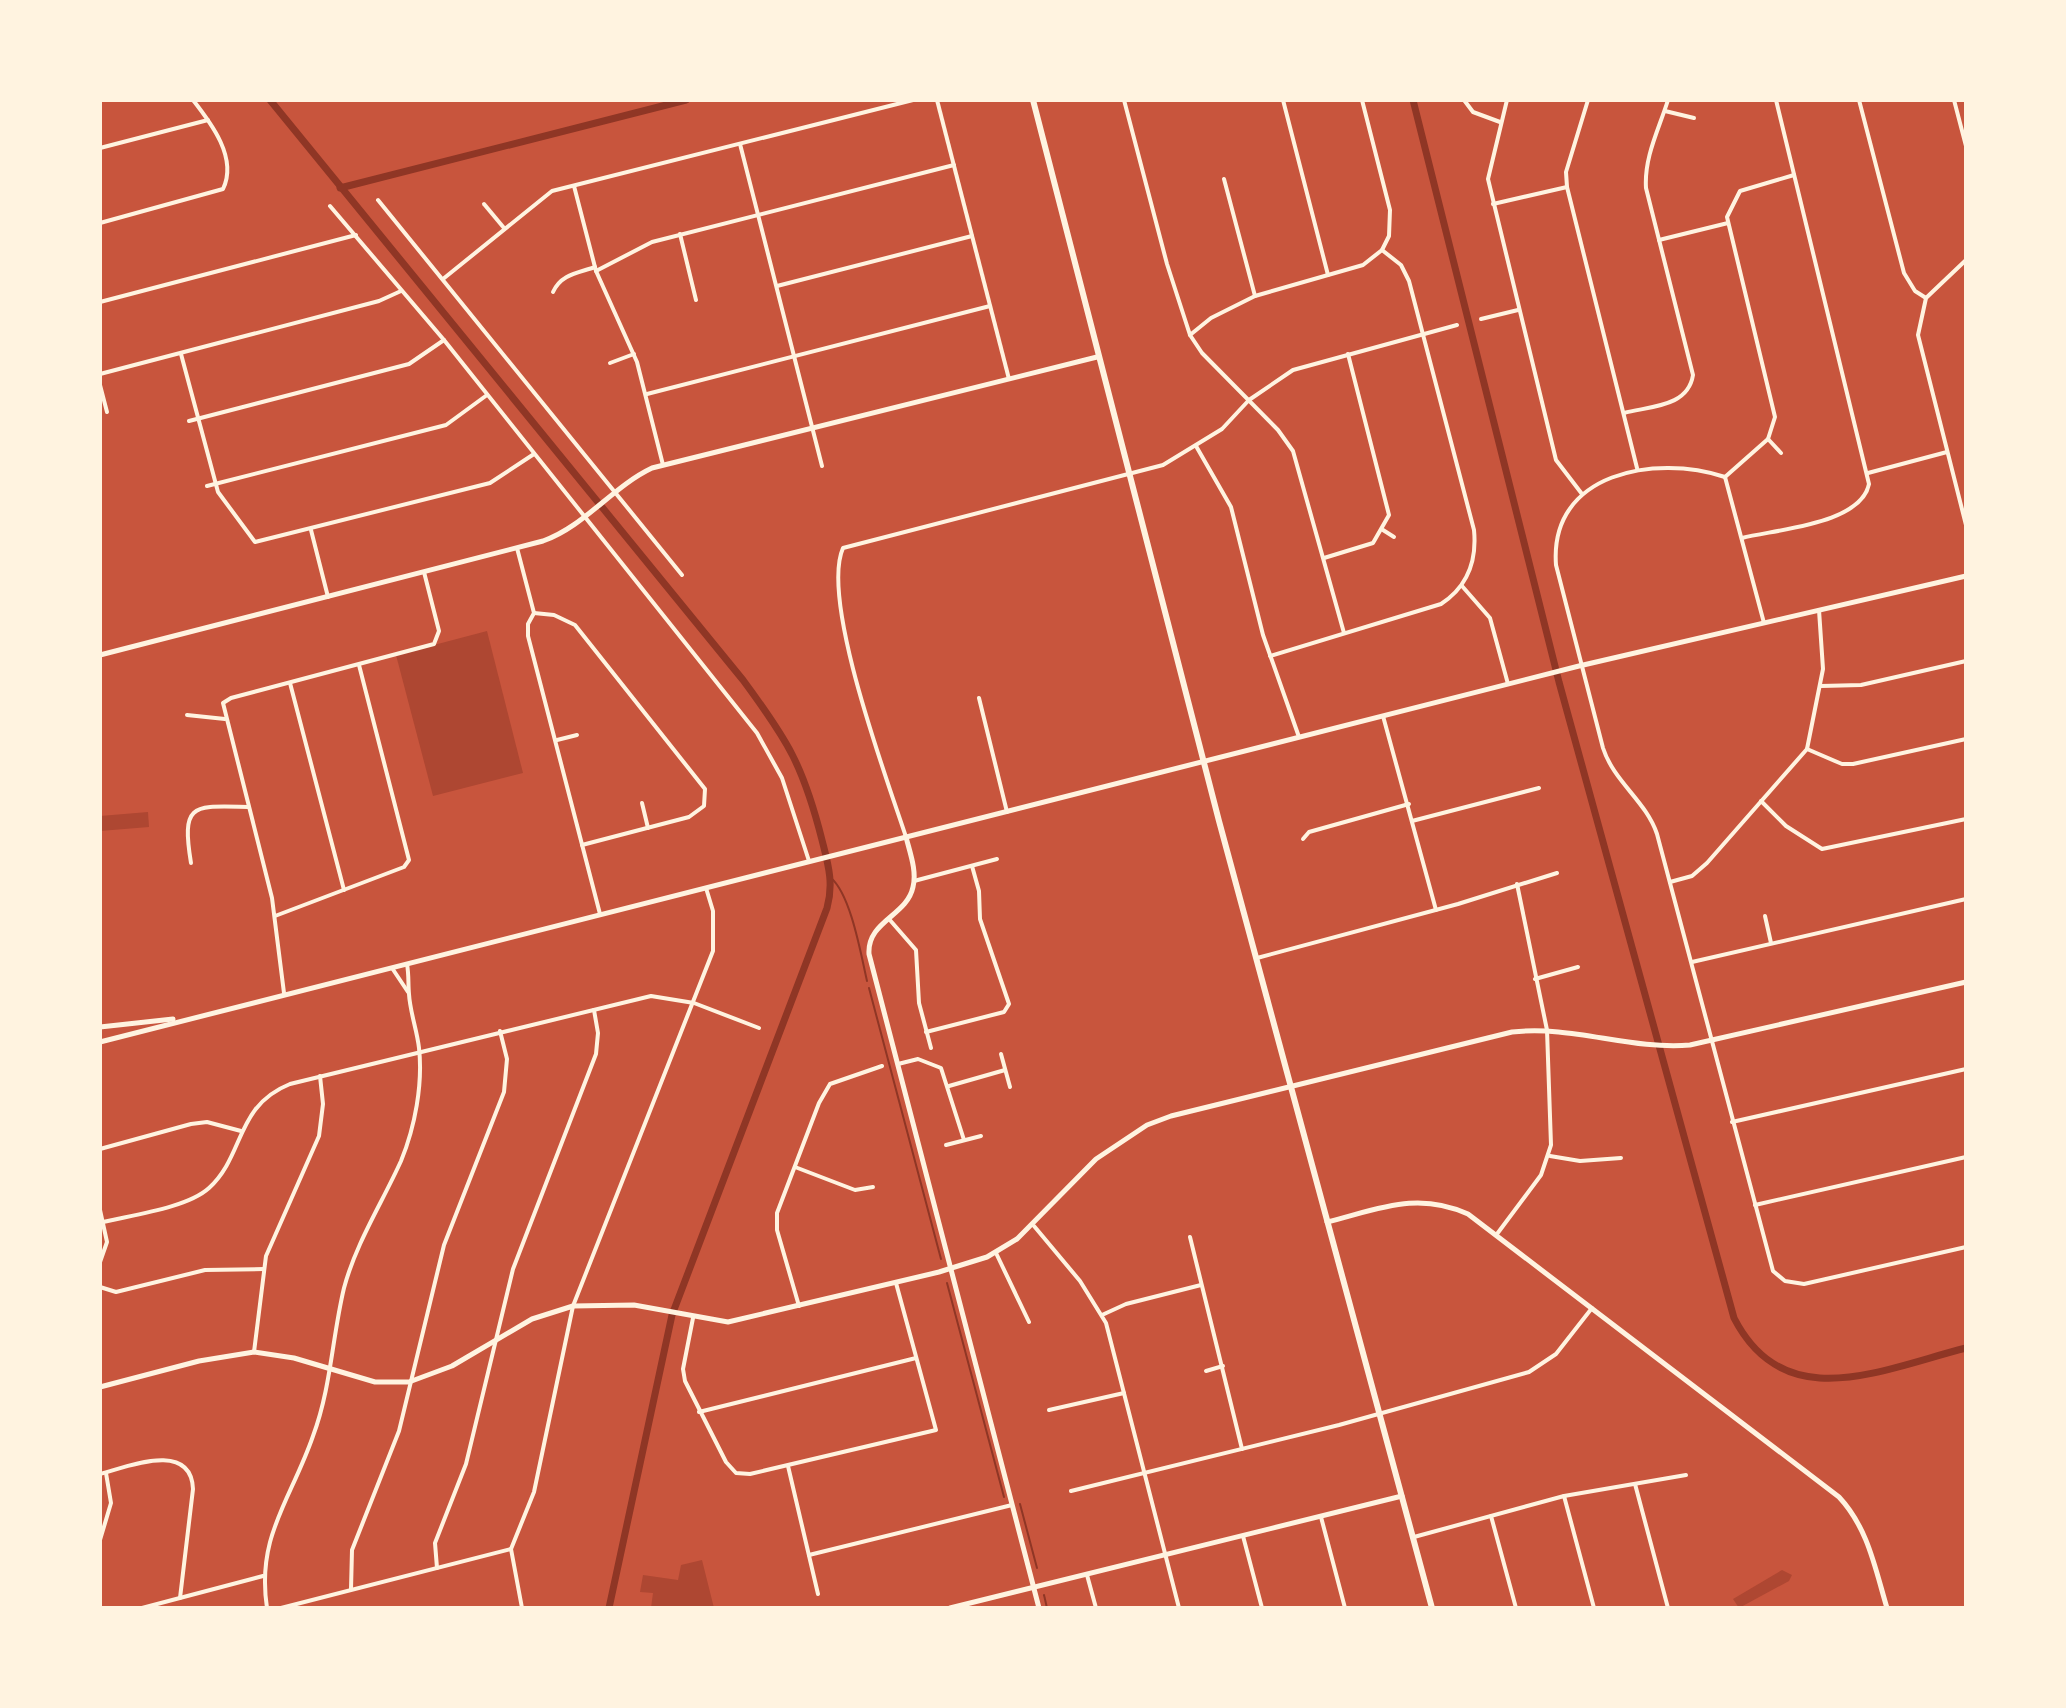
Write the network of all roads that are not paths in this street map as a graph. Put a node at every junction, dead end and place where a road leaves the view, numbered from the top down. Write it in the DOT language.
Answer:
graph roads {
  1 [pos="193,100"];
  2 [pos="913,100"];
  3 [pos="937,100"];
  4 [pos="1033,100"];
  5 [pos="1124,100"];
  6 [pos="1283,100"];
  7 [pos="1362,100"];
  8 [pos="1464,100"];
  9 [pos="1507,100"];
  10 [pos="1588,100"];
  11 [pos="1668,100"];
  12 [pos="1776,100"];
  13 [pos="1859,100"];
  14 [pos="1954,100"];
  15 [pos="1665,111"];
  16 [pos="1694,118"];
  17 [pos="208,120"];
  18 [pos="1500,122"];
  19 [pos="740,144"];
  20 [pos="1966,146"];
  21 [pos="100,148"];
  22 [pos="954,165"];
  23 [pos="1794,175"];
  24 [pos="1224,179"];
  25 [pos="574,186"];
  26 [pos="1567,187"];
  27 [pos="378,200"];
  28 [pos="484,204"];
  29 [pos="1493,204"];
  30 [pos="330,206"];
  31 [pos="758,214"];
  32 [pos="100,223"];
  33 [pos="1728,223"];
  34 [pos="504,228"];
  35 [pos="680,234"];
  36 [pos="356,235"];
  37 [pos="972,236"];
  38 [pos="1659,240"];
  39 [pos="1382,250"];
  40 [pos="1966,260"];
  41 [pos="596,269"];
  42 [pos="1328,275"];
  43 [pos="443,279"];
  44 [pos="777,286"];
  45 [pos="401,291"];
  46 [pos="553,292"];
  47 [pos="1255,296"];
  48 [pos="1926,298"];
  49 [pos="696,300"];
  50 [pos="100,302"];
  51 [pos="990,306"];
  52 [pos="1518,310"];
  53 [pos="1481,319"];
  54 [pos="1457,325"];
  55 [pos="1422,334"];
  56 [pos="1190,335"];
  57 [pos="444,340"];
  58 [pos="181,354"];
  59 [pos="634,354"];
  60 [pos="1348,354"];
  61 [pos="794,356"];
  62 [pos="1097,357"];
  63 [pos="610,363"];
  64 [pos="100,374"];
  65 [pos="1009,379"];
  66 [pos="100,385"];
  67 [pos="647,394"];
  68 [pos="487,395"];
  69 [pos="1249,400"];
  70 [pos="107,412"];
  71 [pos="1624,413"];
  72 [pos="198,419"];
  73 [pos="189,421"];
  74 [pos="812,429"];
  75 [pos="1768,439"];
  76 [pos="1196,446"];
  77 [pos="1947,452"];
  78 [pos="1781,453"];
  79 [pos="534,454"];
  80 [pos="663,465"];
  81 [pos="822,466"];
  82 [pos="1637,468"];
  83 [pos="1868,473"];
  84 [pos="1128,475"];
  85 [pos="1725,477"];
  86 [pos="215,484"];
  87 [pos="207,486"];
  88 [pos="1965,486"];
  89 [pos="1957,488"];
  90 [pos="614,492"];
  91 [pos="1582,494"];
  92 [pos="585,518"];
  93 [pos="1966,525"];
  94 [pos="311,530"];
  95 [pos="1383,530"];
  96 [pos="1394,537"];
  97 [pos="1742,538"];
  98 [pos="517,548"];
  99 [pos="1324,558"];
  100 [pos="424,572"];
  101 [pos="682,575"];
  102 [pos="1966,576"];
  103 [pos="1462,586"];
  104 [pos="328,597"];
  105 [pos="1819,610"];
  106 [pos="534,613"];
  107 [pos="1764,623"];
  108 [pos="1344,633"];
  109 [pos="100,655"];
  110 [pos="1270,656"];
  111 [pos="1966,661"];
  112 [pos="359,665"];
  113 [pos="1579,666"];
  114 [pos="290,682"];
  115 [pos="1508,684"];
  116 [pos="1821,686"];
  117 [pos="979,698"];
  118 [pos="187,715"];
  119 [pos="1383,716"];
  120 [pos="225,719"];
  121 [pos="577,735"];
  122 [pos="1299,737"];
  123 [pos="1966,739"];
  124 [pos="557,740"];
  125 [pos="1807,749"];
  126 [pos="1204,761"];
  127 [pos="1539,788"];
  128 [pos="1761,800"];
  129 [pos="642,803"];
  130 [pos="1409,804"];
  131 [pos="248,807"];
  132 [pos="1007,812"];
  133 [pos="1966,819"];
  134 [pos="1412,821"];
  135 [pos="648,828"];
  136 [pos="906,837"];
  137 [pos="1303,839"];
  138 [pos="582,845"];
  139 [pos="997,859"];
  140 [pos="809,861"];
  141 [pos="191,863"];
  142 [pos="972,866"];
  143 [pos="1557,873"];
  144 [pos="914,881"];
  145 [pos="1670,882"];
  146 [pos="1517,884"];
  147 [pos="706,887"];
  148 [pos="344,890"];
  149 [pos="1966,899"];
  150 [pos="1436,910"];
  151 [pos="600,914"];
  152 [pos="275,916"];
  153 [pos="1765,916"];
  154 [pos="888,917"];
  155 [pos="1771,943"];
  156 [pos="1257,958"];
  157 [pos="407,962"];
  158 [pos="1691,963"];
  159 [pos="391,966"];
  160 [pos="1578,967"];
  161 [pos="1535,979"];
  162 [pos="1966,982"];
  163 [pos="408,992"];
  164 [pos="284,993"];
  165 [pos="694,1003"];
  166 [pos="594,1009"];
  167 [pos="205,1013"];
  168 [pos="100,1027"];
  169 [pos="759,1028"];
  170 [pos="500,1030"];
  171 [pos="1547,1030"];
  172 [pos="926,1032"];
  173 [pos="1711,1041"];
  174 [pos="100,1042"];
  175 [pos="931,1048"];
  176 [pos="419,1051"];
  177 [pos="1001,1054"];
  178 [pos="898,1064"];
  179 [pos="882,1066"];
  180 [pos="1966,1069"];
  181 [pos="1005,1070"];
  182 [pos="320,1076"];
  183 [pos="949,1086"];
  184 [pos="1290,1086"];
  185 [pos="1010,1087"];
  186 [pos="1732,1122"];
  187 [pos="241,1131"];
  188 [pos="981,1136"];
  189 [pos="964,1140"];
  190 [pos="946,1145"];
  191 [pos="100,1149"];
  192 [pos="1550,1156"];
  193 [pos="1966,1157"];
  194 [pos="1621,1158"];
  195 [pos="795,1167"];
  196 [pos="873,1187"];
  197 [pos="1755,1205"];
  198 [pos="100,1210"];
  199 [pos="103,1222"];
  200 [pos="1327,1222"];
  201 [pos="1034,1226"];
  202 [pos="1497,1234"];
  203 [pos="1190,1237"];
  204 [pos="1966,1247"];
  205 [pos="996,1253"];
  206 [pos="100,1262"];
  207 [pos="264,1269"];
  208 [pos="952,1269"];
  209 [pos="896,1283"];
  210 [pos="1201,1285"];
  211 [pos="100,1287"];
  212 [pos="573,1306"];
  213 [pos="799,1306"];
  214 [pos="1592,1308"];
  215 [pos="1102,1315"];
  216 [pos="693,1318"];
  217 [pos="1029,1322"];
  218 [pos="493,1341"];
  219 [pos="254,1352"];
  220 [pos="916,1358"];
  221 [pos="1223,1366"];
  222 [pos="331,1370"];
  223 [pos="1206,1371"];
  224 [pos="409,1382"];
  225 [pos="100,1387"];
  226 [pos="1124,1393"];
  227 [pos="1049,1410"];
  228 [pos="699,1412"];
  229 [pos="1381,1414"];
  230 [pos="1242,1449"];
  231 [pos="788,1466"];
  232 [pos="103,1473"];
  233 [pos="1144,1473"];
  234 [pos="1686,1475"];
  235 [pos="1635,1484"];
  236 [pos="1071,1491"];
  237 [pos="1402,1496"];
  238 [pos="1564,1496"];
  239 [pos="1012,1505"];
  240 [pos="1491,1516"];
  241 [pos="1321,1517"];
  242 [pos="1243,1536"];
  243 [pos="1414,1537"];
  244 [pos="100,1540"];
  245 [pos="511,1549"];
  246 [pos="809,1555"];
  247 [pos="1165,1556"];
  248 [pos="437,1568"];
  249 [pos="1087,1575"];
  250 [pos="263,1576"];
  251 [pos="1033,1588"];
  252 [pos="351,1589"];
  253 [pos="818,1594"];
  254 [pos="180,1598"];
  255 [pos="142,1608"];
  256 [pos="267,1608"];
  257 [pos="281,1608"];
  258 [pos="522,1608"];
  259 [pos="950,1608"];
  260 [pos="1039,1608"];
  261 [pos="1096,1608"];
  262 [pos="1179,1608"];
  263 [pos="1262,1608"];
  264 [pos="1345,1608"];
  265 [pos="1432,1608"];
  266 [pos="1516,1608"];
  267 [pos="1594,1608"];
  268 [pos="1668,1608"];
  269 [pos="1887,1608"];
  1 -- 17 [label="street"];
  2 -- 19 [label="street"];
  3 -- 22 [label="street"];
  4 -- 62 [label="main road"];
  5 -- 56 [label="street"];
  6 -- 42 [label="street"];
  7 -- 39 [label="street"];
  8 -- 18 [label="street"];
  9 -- 18 [label="street"];
  10 -- 26 [label="street"];
  11 -- 15 [label="street"];
  12 -- 23 [label="street"];
  13 -- 48 [label="street"];
  14 -- 20 [label="street"];
  15 -- 16 [label="street"];
  15 -- 38 [label="street"];
  17 -- 21 [label="street"];
  17 -- 32 [label="street"];
  18 -- 29 [label="street"];
  19 -- 25 [label="street"];
  19 -- 31 [label="street"];
  22 -- 31 [label="street"];
  22 -- 37 [label="street"];
  23 -- 33 [label="street"];
  23 -- 83 [label="street"];
  24 -- 47 [label="street"];
  25 -- 34 [label="street"];
  25 -- 41 [label="street"];
  26 -- 29 [label="street"];
  26 -- 71 [label="street"];
  27 -- 43 [label="street"];
  28 -- 34 [label="street"];
  29 -- 52 [label="street"];
  30 -- 36 [label="street"];
  31 -- 35 [label="street"];
  31 -- 44 [label="street"];
  33 -- 38 [label="street"];
  33 -- 75 [label="street"];
  34 -- 43 [label="street"];
  35 -- 41 [label="street"];
  35 -- 49 [label="street"];
  36 -- 45 [label="street"];
  36 -- 50 [label="street"];
  37 -- 44 [label="street"];
  37 -- 51 [label="street"];
  38 -- 71 [label="street"];
  39 -- 42 [label="street"];
  39 -- 55 [label="street"];
  40 -- 48 [label="street"];
  41 -- 46 [label="street"];
  41 -- 59 [label="street"];
  42 -- 47 [label="street"];
  43 -- 90 [label="street"];
  44 -- 61 [label="street"];
  45 -- 57 [label="street"];
  45 -- 58 [label="street"];
  47 -- 56 [label="street"];
  48 -- 77 [label="street"];
  51 -- 61 [label="street"];
  51 -- 65 [label="street"];
  52 -- 53 [label="street"];
  52 -- 91 [label="street"];
  54 -- 55 [label="street"];
  55 -- 60 [label="street"];
  55 -- 103 [label="street"];
  56 -- 69 [label="street"];
  57 -- 68 [label="street"];
  57 -- 72 [label="street"];
  58 -- 64 [label="street"];
  58 -- 72 [label="street"];
  59 -- 63 [label="street"];
  59 -- 67 [label="street"];
  60 -- 69 [label="street"];
  60 -- 95 [label="street"];
  61 -- 67 [label="street"];
  61 -- 74 [label="street"];
  62 -- 65 [label="street"];
  62 -- 84 [label="main road"];
  65 -- 74 [label="street"];
  66 -- 70 [label="street"];
  67 -- 80 [label="street"];
  68 -- 79 [label="street"];
  68 -- 86 [label="street"];
  69 -- 76 [label="street"];
  69 -- 99 [label="street"];
  71 -- 82 [label="street"];
  72 -- 73 [label="street"];
  72 -- 86 [label="street"];
  74 -- 80 [label="street"];
  74 -- 81 [label="street"];
  75 -- 78 [label="street"];
  75 -- 85 [label="street"];
  76 -- 84 [label="street"];
  76 -- 110 [label="street"];
  77 -- 83 [label="street"];
  77 -- 89 [label="street"];
  79 -- 92 [label="street"];
  79 -- 94 [label="street"];
  80 -- 90 [label="street"];
  82 -- 85 [label="street"];
  82 -- 91 [label="street"];
  83 -- 97 [label="street"];
  84 -- 126 [label="main road"];
  84 -- 136 [label="street"];
  85 -- 97 [label="street"];
  86 -- 87 [label="street"];
  86 -- 94 [label="street"];
  88 -- 89 [label="street"];
  89 -- 93 [label="street"];
  90 -- 92 [label="street"];
  90 -- 101 [label="street"];
  91 -- 113 [label="street"];
  92 -- 98 [label="street"];
  92 -- 140 [label="street"];
  94 -- 104 [label="street"];
  95 -- 96 [label="street"];
  95 -- 99 [label="street"];
  97 -- 107 [label="street"];
  98 -- 100 [label="street"];
  98 -- 106 [label="street"];
  99 -- 108 [label="street"];
  100 -- 104 [label="street"];
  100 -- 112 [label="street"];
  102 -- 105 [label="street"];
  103 -- 108 [label="street"];
  103 -- 115 [label="street"];
  104 -- 109 [label="street"];
  105 -- 107 [label="street"];
  105 -- 116 [label="street"];
  106 -- 124 [label="street"];
  106 -- 135 [label="street"];
  107 -- 113 [label="street"];
  108 -- 110 [label="street"];
  110 -- 122 [label="street"];
  111 -- 116 [label="street"];
  112 -- 114 [label="street"];
  112 -- 148 [label="street"];
  113 -- 115 [label="street"];
  113 -- 145 [label="street"];
  114 -- 120 [label="street"];
  114 -- 148 [label="street"];
  115 -- 119 [label="street"];
  116 -- 125 [label="street"];
  117 -- 132 [label="street"];
  118 -- 120 [label="street"];
  119 -- 122 [label="street"];
  119 -- 130 [label="street"];
  120 -- 131 [label="street"];
  121 -- 124 [label="street"];
  122 -- 126 [label="street"];
  123 -- 125 [label="street"];
  124 -- 138 [label="street"];
  125 -- 128 [label="street"];
  126 -- 132 [label="street"];
  126 -- 156 [label="main road"];
  127 -- 134 [label="street"];
  128 -- 133 [label="street"];
  128 -- 145 [label="street"];
  129 -- 135 [label="street"];
  130 -- 134 [label="street"];
  130 -- 137 [label="street"];
  131 -- 141 [label="street"];
  131 -- 152 [label="street"];
  132 -- 136 [label="street"];
  134 -- 150 [label="street"];
  135 -- 138 [label="street"];
  136 -- 140 [label="street"];
  136 -- 144 [label="street"];
  138 -- 151 [label="street"];
  139 -- 142 [label="street"];
  140 -- 147 [label="street"];
  142 -- 144 [label="street"];
  142 -- 172 [label="street"];
  143 -- 146 [label="street"];
  144 -- 154 [label="street"];
  145 -- 158 [label="street"];
  146 -- 150 [label="street"];
  146 -- 161 [label="street"];
  147 -- 151 [label="street"];
  147 -- 165 [label="street"];
  148 -- 152 [label="street"];
  149 -- 155 [label="street"];
  150 -- 156 [label="street"];
  151 -- 157 [label="street"];
  152 -- 164 [label="street"];
  153 -- 155 [label="street"];
  154 -- 172 [label="street"];
  154 -- 178 [label="street"];
  155 -- 158 [label="street"];
  156 -- 184 [label="main road"];
  157 -- 159 [label="street"];
  157 -- 163 [label="street"];
  158 -- 173 [label="street"];
  159 -- 163 [label="street"];
  159 -- 164 [label="street"];
  160 -- 161 [label="street"];
  161 -- 171 [label="street"];
  162 -- 173 [label="street"];
  163 -- 176 [label="street"];
  164 -- 167 [label="street"];
  165 -- 166 [label="street"];
  165 -- 169 [label="street"];
  165 -- 212 [label="street"];
  166 -- 170 [label="street"];
  166 -- 218 [label="street"];
  167 -- 168 [label="street"];
  167 -- 174 [label="street"];
  170 -- 176 [label="street"];
  170 -- 224 [label="street"];
  171 -- 173 [label="street"];
  171 -- 184 [label="street"];
  171 -- 192 [label="street"];
  172 -- 175 [label="street"];
  173 -- 186 [label="street"];
  176 -- 182 [label="street"];
  176 -- 222 [label="street"];
  177 -- 181 [label="street"];
  178 -- 183 [label="street"];
  178 -- 208 [label="street"];
  179 -- 195 [label="street"];
  180 -- 186 [label="street"];
  181 -- 183 [label="street"];
  181 -- 185 [label="street"];
  182 -- 187 [label="street"];
  182 -- 207 [label="street"];
  183 -- 189 [label="street"];
  184 -- 200 [label="main road"];
  184 -- 201 [label="street"];
  186 -- 197 [label="street"];
  187 -- 191 [label="street"];
  187 -- 199 [label="street"];
  188 -- 189 [label="street"];
  189 -- 190 [label="street"];
  192 -- 194 [label="street"];
  192 -- 202 [label="street"];
  193 -- 197 [label="street"];
  195 -- 196 [label="street"];
  195 -- 213 [label="street"];
  197 -- 204 [label="street"];
  198 -- 199 [label="street"];
  199 -- 206 [label="street"];
  200 -- 202 [label="street"];
  200 -- 229 [label="main road"];
  201 -- 205 [label="street"];
  201 -- 215 [label="street"];
  202 -- 214 [label="street"];
  203 -- 210 [label="street"];
  205 -- 208 [label="street"];
  205 -- 217 [label="street"];
  207 -- 211 [label="street"];
  207 -- 219 [label="street"];
  208 -- 209 [label="street"];
  208 -- 239 [label="street"];
  209 -- 213 [label="street"];
  209 -- 220 [label="street"];
  210 -- 215 [label="street"];
  210 -- 221 [label="street"];
  212 -- 216 [label="street"];
  212 -- 218 [label="street"];
  212 -- 245 [label="street"];
  213 -- 216 [label="street"];
  214 -- 229 [label="street"];
  214 -- 269 [label="street"];
  215 -- 226 [label="street"];
  216 -- 228 [label="street"];
  218 -- 224 [label="street"];
  218 -- 248 [label="street"];
  219 -- 222 [label="street"];
  219 -- 225 [label="street"];
  220 -- 228 [label="street"];
  220 -- 231 [label="street"];
  221 -- 223 [label="street"];
  221 -- 230 [label="street"];
  222 -- 224 [label="street"];
  222 -- 250 [label="street"];
  224 -- 252 [label="street"];
  226 -- 227 [label="street"];
  226 -- 233 [label="street"];
  228 -- 231 [label="street"];
  229 -- 230 [label="street"];
  229 -- 237 [label="main road"];
  230 -- 233 [label="street"];
  231 -- 246 [label="street"];
  232 -- 244 [label="street"];
  232 -- 254 [label="street"];
  233 -- 236 [label="street"];
  233 -- 247 [label="street"];
  234 -- 235 [label="street"];
  235 -- 238 [label="street"];
  235 -- 268 [label="street"];
  237 -- 241 [label="street"];
  237 -- 243 [label="main road"];
  238 -- 240 [label="street"];
  238 -- 267 [label="street"];
  239 -- 246 [label="street"];
  239 -- 251 [label="street"];
  240 -- 243 [label="street"];
  240 -- 266 [label="street"];
  241 -- 242 [label="street"];
  241 -- 264 [label="street"];
  242 -- 247 [label="street"];
  242 -- 263 [label="street"];
  243 -- 265 [label="main road"];
  245 -- 248 [label="street"];
  245 -- 258 [label="street"];
  246 -- 253 [label="street"];
  247 -- 249 [label="street"];
  247 -- 262 [label="street"];
  248 -- 252 [label="street"];
  249 -- 251 [label="street"];
  249 -- 261 [label="street"];
  250 -- 254 [label="street"];
  250 -- 256 [label="street"];
  251 -- 259 [label="street"];
  251 -- 260 [label="street"];
  252 -- 257 [label="street"];
  254 -- 255 [label="street"];
}
